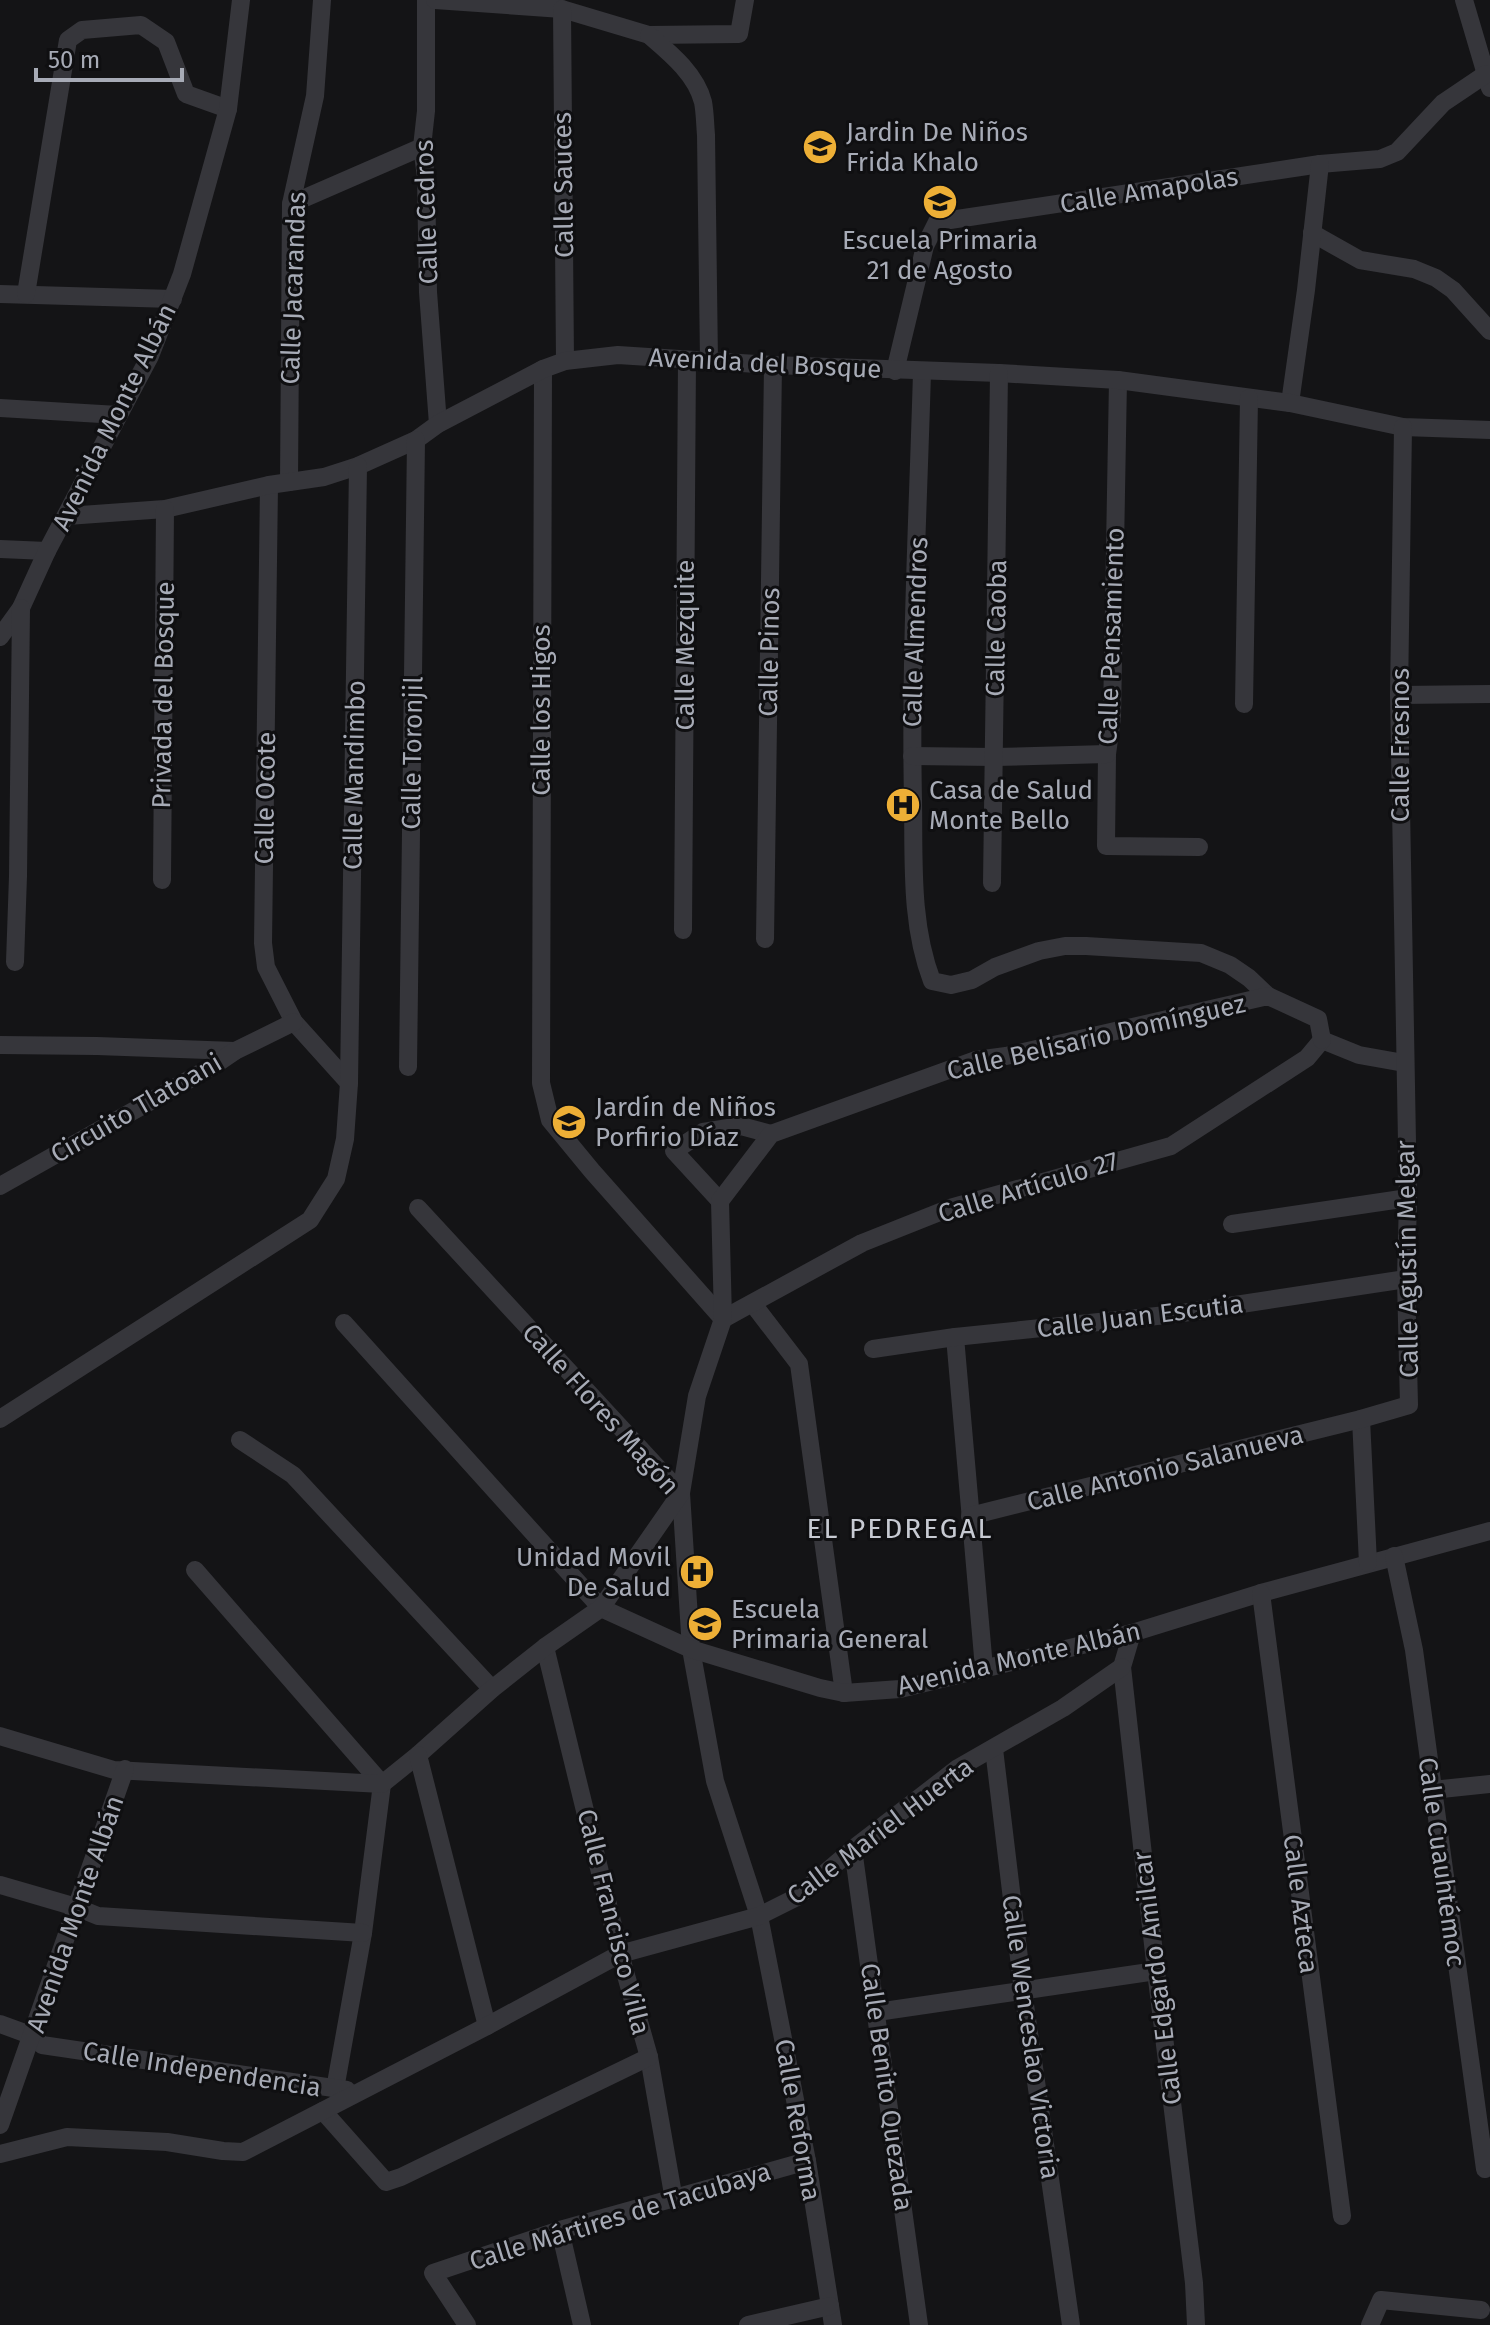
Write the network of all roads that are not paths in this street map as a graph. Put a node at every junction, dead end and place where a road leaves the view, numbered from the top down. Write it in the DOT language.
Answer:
graph roads {
  1 [pos="241,0"];
  2 [pos="322,0"];
  3 [pos="426,0"];
  4 [pos="435,0"];
  5 [pos="597,0"];
  6 [pos="745,0"];
  7 [pos="1464,0"];
  8 [pos="462,1"];
  9 [pos="562,9"];
  10 [pos="595,20"];
  11 [pos="649,35"];
  12 [pos="1488,81"];
  13 [pos="228,109"];
  14 [pos="422,147"];
  15 [pos="1320,164"];
  16 [pos="291,204"];
  17 [pos="1312,233"];
  18 [pos="0,294"];
  19 [pos="26,294"];
  20 [pos="173,299"];
  21 [pos="1490,331"];
  22 [pos="687,360"];
  23 [pos="565,361"];
  24 [pos="709,361"];
  25 [pos="773,365"];
  26 [pos="543,369"];
  27 [pos="895,371"];
  28 [pos="922,372"];
  29 [pos="999,373"];
  30 [pos="1118,380"];
  31 [pos="1249,398"];
  32 [pos="1290,403"];
  33 [pos="0,408"];
  34 [pos="118,415"];
  35 [pos="438,424"];
  36 [pos="1403,427"];
  37 [pos="1490,430"];
  38 [pos="416,440"];
  39 [pos="358,466"];
  40 [pos="289,482"];
  41 [pos="269,485"];
  42 [pos="165,509"];
  43 [pos="67,516"];
  44 [pos="0,549"];
  45 [pos="47,551"];
  46 [pos="21,608"];
  47 [pos="0,637"];
  48 [pos="1490,694"];
  49 [pos="1399,695"];
  50 [pos="1244,704"];
  51 [pos="1107,754"];
  52 [pos="912,756"];
  53 [pos="995,757"];
  54 [pos="1199,847"];
  55 [pos="9,876"];
  56 [pos="162,880"];
  57 [pos="992,883"];
  58 [pos="683,930"];
  59 [pos="765,939"];
  60 [pos="15,962"];
  61 [pos="1268,996"];
  62 [pos="294,1022"];
  63 [pos="1322,1040"];
  64 [pos="0,1045"];
  65 [pos="235,1051"];
  66 [pos="1404,1063"];
  67 [pos="408,1067"];
  68 [pos="349,1083"];
  69 [pos="771,1134"];
  70 [pos="0,1186"];
  71 [pos="1408,1198"];
  72 [pos="720,1201"];
  73 [pos="418,1208"];
  74 [pos="1232,1224"];
  75 [pos="1406,1279"];
  76 [pos="753,1304"];
  77 [pos="723,1319"];
  78 [pos="344,1323"];
  79 [pos="955,1337"];
  80 [pos="873,1349"];
  81 [pos="0,1419"];
  82 [pos="1361,1419"];
  83 [pos="240,1440"];
  84 [pos="681,1493"];
  85 [pos="970,1516"];
  86 [pos="1490,1531"];
  87 [pos="1394,1556"];
  88 [pos="1368,1563"];
  89 [pos="195,1570"];
  90 [pos="1261,1593"];
  91 [pos="601,1608"];
  92 [pos="1132,1633"];
  93 [pos="545,1647"];
  94 [pos="691,1649"];
  95 [pos="1122,1667"];
  96 [pos="984,1668"];
  97 [pos="492,1689"];
  98 [pos="844,1693"];
  99 [pos="0,1736"];
  100 [pos="994,1749"];
  101 [pos="418,1755"];
  102 [pos="125,1769"];
  103 [pos="382,1784"];
  104 [pos="1490,1784"];
  105 [pos="1432,1790"];
  106 [pos="853,1849"];
  107 [pos="0,1885"];
  108 [pos="76,1907"];
  109 [pos="759,1916"];
  110 [pos="363,1933"];
  111 [pos="620,1954"];
  112 [pos="1156,1971"];
  113 [pos="1023,1991"];
  114 [pos="877,2012"];
  115 [pos="0,2024"];
  116 [pos="487,2026"];
  117 [pos="33,2036"];
  118 [pos="649,2057"];
  119 [pos="370,2087"];
  120 [pos="335,2089"];
  121 [pos="323,2111"];
  122 [pos="0,2125"];
  123 [pos="0,2154"];
  124 [pos="807,2161"];
  125 [pos="1485,2169"];
  126 [pos="674,2200"];
  127 [pos="1342,2216"];
  128 [pos="560,2230"];
  129 [pos="830,2306"];
  130 [pos="1485,2308"];
  131 [pos="467,2325"];
  132 [pos="582,2325"];
  133 [pos="748,2325"];
  134 [pos="833,2325"];
  135 [pos="919,2325"];
  136 [pos="1071,2325"];
  137 [pos="1196,2325"];
  138 [pos="1370,2325"];
  139 [pos="1458,2325"];
  1 -- 13 [label="street, Avenida Monte Albán"];
  2 -- 16 [label="street, Calle Jacarandas"];
  3 -- 14 [label="street, Calle Cedros"];
  4 -- 8 [label="street"];
  5 -- 10 [label="street"];
  6 -- 11 [label="street"];
  7 -- 12 [label="street"];
  8 -- 9 [label="street"];
  9 -- 10 [label="street"];
  9 -- 23 [label="street, Calle Sauces"];
  10 -- 11 [label="street"];
  11 -- 24 [label="street"];
  12 -- 15 [label="street, Calle Amapolas"];
  13 -- 19 [label="street"];
  13 -- 20 [label="street, Avenida Monte Albán"];
  14 -- 16 [label="street"];
  14 -- 35 [label="street, Calle Cedros"];
  15 -- 17 [label="street"];
  15 -- 27 [label="street, Calle Amapolas"];
  16 -- 40 [label="street, Calle Jacarandas"];
  17 -- 21 [label="street"];
  17 -- 32 [label="street"];
  18 -- 19 [label="street"];
  19 -- 20 [label="street"];
  20 -- 34 [label="street, Avenida Monte Albán"];
  22 -- 23 [label="street, Avenida del Bosque"];
  22 -- 24 [label="street, Avenida del Bosque"];
  22 -- 58 [label="street, Calle Mezquite"];
  23 -- 26 [label="street, Avenida del Bosque"];
  24 -- 25 [label="street, Avenida del Bosque"];
  25 -- 27 [label="street, Avenida del Bosque"];
  25 -- 59 [label="street, Calle Pinos"];
  26 -- 35 [label="street, Avenida del Bosque"];
  26 -- 77 [label="street, Calle los Higos"];
  27 -- 28 [label="street, Avenida del Bosque"];
  28 -- 29 [label="street, Avenida del Bosque"];
  28 -- 52 [label="street, Calle Almendros"];
  29 -- 30 [label="street, Avenida del Bosque"];
  29 -- 53 [label="street, Calle Caoba"];
  30 -- 31 [label="street, Avenida del Bosque"];
  30 -- 51 [label="street, Calle Pensamiento"];
  31 -- 32 [label="street, Avenida del Bosque"];
  31 -- 50 [label="street"];
  32 -- 36 [label="street, Avenida del Bosque"];
  33 -- 34 [label="street"];
  34 -- 43 [label="street, Avenida Monte Albán"];
  35 -- 38 [label="street, Avenida del Bosque"];
  36 -- 37 [label="street, Avenida del Bosque"];
  36 -- 49 [label="street, Calle Fresnos"];
  38 -- 39 [label="street, Avenida del Bosque"];
  38 -- 67 [label="street, Calle Toronjil"];
  39 -- 40 [label="street, Avenida del Bosque"];
  39 -- 68 [label="street, Calle Mandimbo"];
  40 -- 41 [label="street, Avenida del Bosque"];
  41 -- 42 [label="street, Avenida del Bosque"];
  41 -- 62 [label="street, Calle Ocote"];
  42 -- 43 [label="street, Avenida del Bosque"];
  42 -- 56 [label="street, Privada del Bosque"];
  43 -- 45 [label="street, Avenida Monte Albán"];
  44 -- 45 [label="street"];
  45 -- 46 [label="street, Avenida Monte Albán"];
  46 -- 47 [label="street, Avenida Monte Albán"];
  46 -- 55 [label="street"];
  48 -- 49 [label="street"];
  49 -- 66 [label="street, Calle Fresnos"];
  51 -- 53 [label="street"];
  51 -- 54 [label="street, Calle Pensamiento"];
  52 -- 53 [label="street"];
  52 -- 61 [label="street, Calle Almendros"];
  53 -- 57 [label="street, Calle Caoba"];
  55 -- 60 [label="street"];
  61 -- 63 [label="street, Calle Belisario Domínguez"];
  61 -- 69 [label="street, Calle Belisario Domínguez"];
  62 -- 65 [label="street"];
  62 -- 68 [label="street, Calle Ocote"];
  63 -- 66 [label="street"];
  63 -- 76 [label="street, Calle Artículo 27"];
  64 -- 65 [label="street, Circuito Tlatoani"];
  65 -- 70 [label="street, Circuito Tlatoani"];
  66 -- 71 [label="street, Calle Agustín Melgar"];
  68 -- 81 [label="street, Calle Mandimbo"];
  69 -- 72 [label="street"];
  69 -- 72 [label="street"];
  71 -- 74 [label="street"];
  71 -- 75 [label="street, Calle Agustín Melgar"];
  72 -- 77 [label="street"];
  73 -- 84 [label="street, Calle Flores Magón"];
  75 -- 79 [label="street, Calle Juan Escutia"];
  75 -- 82 [label="street, Calle Agustín Melgar"];
  76 -- 77 [label="street, Calle Artículo 27"];
  76 -- 98 [label="street"];
  77 -- 84 [label="street"];
  78 -- 91 [label="street"];
  79 -- 80 [label="street, Calle Juan Escutia"];
  79 -- 85 [label="street"];
  82 -- 85 [label="street, Calle Antonio Salanueva"];
  82 -- 88 [label="street"];
  83 -- 97 [label="street"];
  84 -- 91 [label="street"];
  84 -- 94 [label="street, Calle Flores Magón"];
  85 -- 96 [label="street"];
  86 -- 87 [label="street, Avenida Monte Albán"];
  87 -- 88 [label="street, Avenida Monte Albán"];
  87 -- 105 [label="street, Calle Cuauhtémoc"];
  88 -- 90 [label="street, Avenida Monte Albán"];
  89 -- 103 [label="street"];
  90 -- 92 [label="street, Avenida Monte Albán"];
  90 -- 127 [label="street, Calle Azteca"];
  91 -- 93 [label="street"];
  91 -- 94 [label="street, Avenida Monte Albán"];
  92 -- 95 [label="street, Calle Edgardo Amilcar"];
  92 -- 96 [label="street, Avenida Monte Albán"];
  93 -- 97 [label="street"];
  93 -- 111 [label="street, Calle Francisco Villa"];
  94 -- 98 [label="street, Avenida Monte Albán"];
  94 -- 109 [label="street, Calle Flores Magón"];
  95 -- 100 [label="street, Calle Mariel Huerta"];
  95 -- 112 [label="street, Calle Edgardo Amilcar"];
  96 -- 98 [label="street, Avenida Monte Albán"];
  97 -- 101 [label="street"];
  99 -- 102 [label="street"];
  100 -- 106 [label="street, Calle Mariel Huerta"];
  100 -- 113 [label="street, Calle Wenceslao Victoria"];
  101 -- 103 [label="street"];
  101 -- 116 [label="street"];
  102 -- 103 [label="street, Avenida Monte Albán"];
  102 -- 108 [label="street, Avenida Monte Albán"];
  103 -- 110 [label="street"];
  104 -- 105 [label="street"];
  105 -- 125 [label="street, Calle Cuauhtémoc"];
  106 -- 109 [label="street, Calle Mariel Huerta"];
  106 -- 114 [label="street, Calle Benito Quezada"];
  107 -- 108 [label="street"];
  108 -- 110 [label="street"];
  108 -- 117 [label="street, Avenida Monte Albán"];
  109 -- 111 [label="street, Calle Mariel Huerta"];
  109 -- 124 [label="street, Calle Reforma"];
  110 -- 120 [label="street"];
  111 -- 116 [label="street, Calle Mariel Huerta"];
  111 -- 118 [label="street, Calle Francisco Villa"];
  112 -- 113 [label="street"];
  112 -- 137 [label="street, Calle Edgardo Amilcar"];
  113 -- 114 [label="street"];
  113 -- 136 [label="street, Calle Wenceslao Victoria"];
  114 -- 135 [label="street, Calle Benito Quezada"];
  115 -- 117 [label="street, Calle Independencia"];
  116 -- 119 [label="street, Calle Mariel Huerta"];
  117 -- 120 [label="street, Calle Independencia"];
  117 -- 122 [label="street, Avenida Monte Albán"];
  118 -- 121 [label="street"];
  118 -- 126 [label="street, Calle Francisco Villa"];
  119 -- 120 [label="street, Calle Independencia"];
  119 -- 121 [label="street, Calle Mariel Huerta"];
  121 -- 123 [label="street, Calle Mariel Huerta"];
  124 -- 126 [label="street, Calle Mártires de Tacubaya"];
  124 -- 129 [label="street, Calle Reforma"];
  126 -- 128 [label="street, Calle Mártires de Tacubaya"];
  128 -- 131 [label="street, Calle Mártires de Tacubaya"];
  128 -- 132 [label="street"];
  129 -- 133 [label="street"];
  129 -- 134 [label="street, Calle Reforma"];
  130 -- 138 [label="street"];
  130 -- 139 [label="street"];
}
